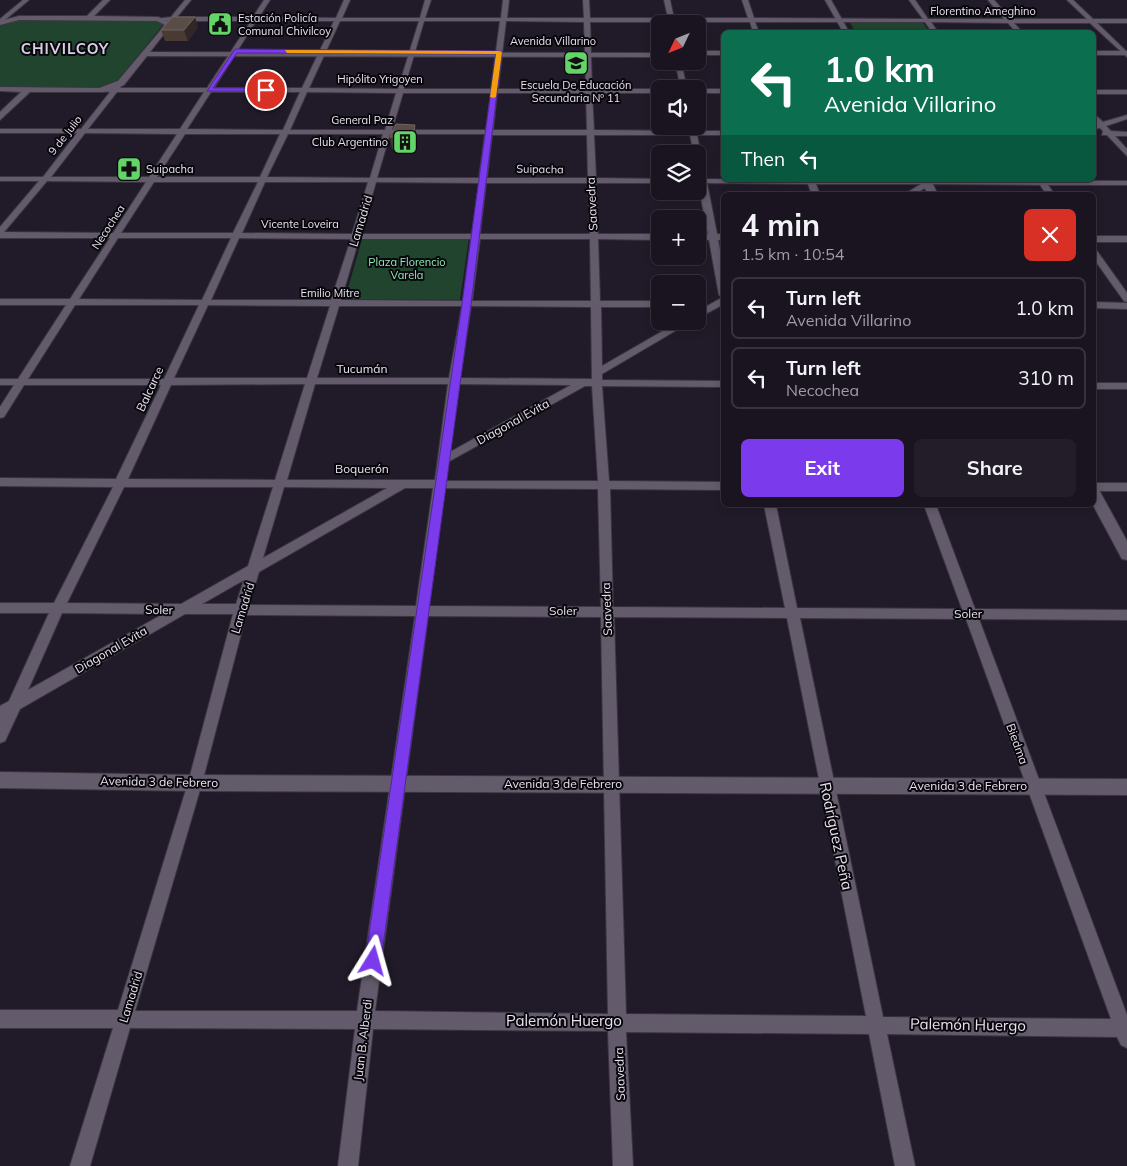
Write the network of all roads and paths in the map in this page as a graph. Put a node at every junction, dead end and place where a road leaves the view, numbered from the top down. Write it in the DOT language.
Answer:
graph roads {
  1 [pos="26,0"];
  2 [pos="107,0"];
  3 [pos="113,0"];
  4 [pos="188,0"];
  5 [pos="267,0"];
  6 [pos="348,0"];
  7 [pos="428,0"];
  8 [pos="506,0"];
  9 [pos="586,0"];
  10 [pos="667,0"];
  11 [pos="745,0"];
  12 [pos="828,0"];
  13 [pos="912,0"];
  14 [pos="991,0"];
  15 [pos="1070,0"];
  16 [pos="670,15"];
  17 [pos="92,18"];
  18 [pos="255,19"];
  19 [pos="338,19"];
  20 [pos="422,19"];
  21 [pos="503,19"];
  22 [pos="586,19"];
  23 [pos="1,20"];
  24 [pos="752,20"];
  25 [pos="839,20"];
  26 [pos="171,21"];
  27 [pos="651,21"];
  28 [pos="706,21"];
  29 [pos="926,21"];
  30 [pos="1009,21"];
  31 [pos="1093,21"];
  32 [pos="1127,21"];
  33 [pos="755,30"];
  34 [pos="845,30"];
  35 [pos="933,30"];
  36 [pos="1017,30"];
  37 [pos="145,52"];
  38 [pos="234,53"];
  39 [pos="322,53"];
  40 [pos="411,53"];
  41 [pos="499,54"];
  42 [pos="588,54"];
  43 [pos="651,54"];
  44 [pos="706,54"];
  45 [pos="721,54"];
  46 [pos="1096,54"];
  47 [pos="1126,54"];
  48 [pos="118,86"];
  49 [pos="0,90"];
  50 [pos="22,90"];
  51 [pos="209,90"];
  52 [pos="304,90"];
  53 [pos="400,90"];
  54 [pos="494,90"];
  55 [pos="588,91"];
  56 [pos="651,91"];
  57 [pos="706,91"];
  58 [pos="721,91"];
  59 [pos="1096,92"];
  60 [pos="1127,92"];
  61 [pos="0,108"];
  62 [pos="1127,116"];
  63 [pos="0,117"];
  64 [pos="1098,126"];
  65 [pos="0,131"];
  66 [pos="82,131"];
  67 [pos="182,131"];
  68 [pos="285,131"];
  69 [pos="651,131"];
  70 [pos="706,131"];
  71 [pos="388,132"];
  72 [pos="488,132"];
  73 [pos="589,132"];
  74 [pos="721,133"];
  75 [pos="1096,133"];
  76 [pos="1109,133"];
  77 [pos="1127,134"];
  78 [pos="1127,154"];
  79 [pos="0,179"];
  80 [pos="45,179"];
  81 [pos="152,179"];
  82 [pos="263,179"];
  83 [pos="374,180"];
  84 [pos="481,180"];
  85 [pos="591,181"];
  86 [pos="651,181"];
  87 [pos="706,181"];
  88 [pos="721,181"];
  89 [pos="927,182"];
  90 [pos="1084,182"];
  91 [pos="1127,183"];
  92 [pos="912,192"];
  93 [pos="705,200"];
  94 [pos="0,233"];
  95 [pos="116,235"];
  96 [pos="237,235"];
  97 [pos="356,235"];
  98 [pos="476,236"];
  99 [pos="594,236"];
  100 [pos="651,236"];
  101 [pos="706,237"];
  102 [pos="714,237"];
  103 [pos="721,237"];
  104 [pos="1096,239"];
  105 [pos="1127,239"];
  106 [pos="1096,256"];
  107 [pos="721,278"];
  108 [pos="1127,299"];
  109 [pos="0,302"];
  110 [pos="72,302"];
  111 [pos="721,303"];
  112 [pos="203,304"];
  113 [pos="335,304"];
  114 [pos="467,304"];
  115 [pos="596,304"];
  116 [pos="651,304"];
  117 [pos="706,304"];
  118 [pos="1096,306"];
  119 [pos="1127,306"];
  120 [pos="706,311"];
  121 [pos="673,330"];
  122 [pos="597,378"];
  123 [pos="0,382"];
  124 [pos="21,382"];
  125 [pos="167,382"];
  126 [pos="313,382"];
  127 [pos="454,382"];
  128 [pos="583,383"];
  129 [pos="721,384"];
  130 [pos="1096,386"];
  131 [pos="1127,386"];
  132 [pos="0,415"];
  133 [pos="443,460"];
  134 [pos="0,482"];
  135 [pos="120,483"];
  136 [pos="281,483"];
  137 [pos="405,483"];
  138 [pos="440,484"];
  139 [pos="604,485"];
  140 [pos="721,486"];
  141 [pos="1096,487"];
  142 [pos="1127,487"];
  143 [pos="1096,497"];
  144 [pos="770,507"];
  145 [pos="931,507"];
  146 [pos="1127,555"];
  147 [pos="256,566"];
  148 [pos="0,608"];
  149 [pos="58,608"];
  150 [pos="180,610"];
  151 [pos="242,610"];
  152 [pos="423,610"];
  153 [pos="606,612"];
  154 [pos="791,613"];
  155 [pos="971,614"];
  156 [pos="1127,616"];
  157 [pos="17,703"];
  158 [pos="0,713"];
  159 [pos="0,737"];
  160 [pos="0,780"];
  161 [pos="194,783"];
  162 [pos="397,784"];
  163 [pos="612,784"];
  164 [pos="826,785"];
  165 [pos="1032,786"];
  166 [pos="1127,787"];
  167 [pos="0,1019"];
  168 [pos="124,1020"];
  169 [pos="365,1020"];
  170 [pos="617,1022"];
  171 [pos="875,1024"];
  172 [pos="1126,1031"];
  173 [pos="80,1166"];
  174 [pos="348,1166"];
  175 [pos="624,1166"];
  176 [pos="905,1166"];
  1 -- 23 [label="street"];
  2 -- 17 [label="main road"];
  3 -- 17 [label="main road"];
  4 -- 26 [label="street"];
  5 -- 18 [label="street, Necochea"];
  6 -- 19 [label="street, Balcarce"];
  7 -- 20 [label="street, Lamadrid"];
  8 -- 21 [label="street, Juan B. Alberdi"];
  9 -- 22 [label="street, Saavedra"];
  10 -- 16 [label="street"];
  11 -- 24 [label="street"];
  12 -- 25 [label="main road"];
  13 -- 29 [label="street"];
  14 -- 30 [label="street"];
  15 -- 31 [label="street"];
  17 -- 23 [label="main road"];
  17 -- 26 [label="main road"];
  18 -- 19 [label="street, Florentino Ameghino"];
  18 -- 26 [label="street, Florentino Ameghino"];
  18 -- 38 [label="street, Necochea"];
  19 -- 20 [label="street, Florentino Ameghino"];
  19 -- 39 [label="street, Balcarce"];
  20 -- 21 [label="street, Florentino Ameghino"];
  20 -- 40 [label="street, Lamadrid"];
  21 -- 22 [label="street, Florentino Ameghino"];
  21 -- 41 [label="street, Juan B. Alberdi"];
  22 -- 27 [label="street, Florentino Ameghino"];
  22 -- 42 [label="street, Saavedra"];
  24 -- 25 [label="street, Florentino Ameghino"];
  24 -- 28 [label="street, Florentino Ameghino"];
  24 -- 33 [label="street"];
  25 -- 29 [label="street, Florentino Ameghino"];
  25 -- 34 [label="main road"];
  26 -- 37 [label="main road, 9 de Julio"];
  29 -- 30 [label="street, Florentino Ameghino"];
  29 -- 35 [label="street"];
  30 -- 31 [label="street, Florentino Ameghino"];
  30 -- 36 [label="street"];
  31 -- 32 [label="street, Florentino Ameghino"];
  31 -- 47 [label="street"];
  37 -- 38 [label="main road, Avenida Villarino"];
  37 -- 48 [label="main road, 9 de Julio"];
  38 -- 39 [label="main road, Avenida Villarino"];
  38 -- 51 [label="street, Necochea"];
  39 -- 40 [label="main road, Avenida Villarino"];
  39 -- 52 [label="street, Balcarce"];
  40 -- 41 [label="main road, Avenida Villarino"];
  40 -- 53 [label="street, Lamadrid"];
  41 -- 42 [label="main road, Avenida Villarino"];
  41 -- 54 [label="street, Juan B. Alberdi"];
  42 -- 43 [label="main road, Avenida Villarino"];
  42 -- 55 [label="street, Saavedra"];
  44 -- 45 [label="main road"];
  46 -- 47 [label="main road"];
  48 -- 50 [label="main road, Hipólito Yrigoyen"];
  48 -- 51 [label="street, Hipólito Yrigoyen"];
  48 -- 66 [label="street, 9 de Julio"];
  49 -- 50 [label="main road, Hipólito Yrigoyen"];
  50 -- 61 [label="main road"];
  50 -- 63 [label="main road"];
  51 -- 52 [label="street, Hipólito Yrigoyen"];
  51 -- 67 [label="street, Necochea"];
  52 -- 53 [label="street, Hipólito Yrigoyen"];
  52 -- 68 [label="street, Balcarce"];
  53 -- 54 [label="street, Hipólito Yrigoyen"];
  53 -- 71 [label="street, Lamadrid"];
  54 -- 55 [label="street, Hipólito Yrigoyen"];
  54 -- 72 [label="street, Juan B. Alberdi"];
  55 -- 56 [label="street, Hipólito Yrigoyen"];
  55 -- 73 [label="street, Saavedra"];
  57 -- 58 [label="street"];
  59 -- 60 [label="street"];
  62 -- 64 [label="street"];
  64 -- 76 [label="street"];
  65 -- 66 [label="street, General Paz"];
  66 -- 67 [label="street, General Paz"];
  66 -- 80 [label="street, 9 de Julio"];
  67 -- 68 [label="street, General Paz"];
  67 -- 81 [label="street, Necochea"];
  68 -- 71 [label="street, General Paz"];
  68 -- 82 [label="street, Balcarce"];
  69 -- 73 [label="street, General Paz"];
  70 -- 74 [label="street, General Paz"];
  71 -- 72 [label="street, General Paz"];
  71 -- 83 [label="street, Lamadrid"];
  72 -- 73 [label="street, General Paz"];
  72 -- 84 [label="street, Juan B. Alberdi"];
  73 -- 85 [label="street, Saavedra"];
  75 -- 76 [label="street"];
  76 -- 77 [label="street"];
  76 -- 78 [label="street"];
  79 -- 80 [label="street, Suipacha"];
  80 -- 81 [label="street, Suipacha"];
  80 -- 94 [label="street, 9 de Julio"];
  81 -- 82 [label="street, Suipacha"];
  81 -- 95 [label="street, Necochea"];
  82 -- 83 [label="street, Suipacha"];
  82 -- 96 [label="street, Balcarce"];
  83 -- 84 [label="street, Suipacha"];
  83 -- 97 [label="street, Lamadrid"];
  84 -- 85 [label="street, Suipacha"];
  84 -- 98 [label="street, Juan B. Alberdi"];
  85 -- 86 [label="street, Suipacha"];
  85 -- 99 [label="street, Saavedra"];
  87 -- 88 [label="street"];
  89 -- 92 [label="street"];
  90 -- 91 [label="street"];
  93 -- 102 [label="street"];
  94 -- 95 [label="street, Vicente Loveira"];
  95 -- 96 [label="street, Vicente Loveira"];
  95 -- 110 [label="street, Necochea"];
  96 -- 97 [label="street, Vicente Loveira"];
  96 -- 112 [label="street, Balcarce"];
  97 -- 98 [label="street, Vicente Loveira"];
  97 -- 113 [label="street, Lamadrid"];
  98 -- 99 [label="street, Vicente Loveira"];
  98 -- 114 [label="street, Juan B. Alberdi"];
  99 -- 100 [label="street, Vicente Loveira"];
  99 -- 115 [label="street, Saavedra"];
  101 -- 102 [label="street"];
  102 -- 103 [label="street"];
  102 -- 107 [label="street"];
  104 -- 105 [label="street"];
  106 -- 108 [label="street"];
  109 -- 110 [label="street, Emilio Mitre"];
  110 -- 112 [label="street, Emilio Mitre"];
  110 -- 124 [label="street, Necochea"];
  111 -- 117 [label="street"];
  111 -- 120 [label="street"];
  112 -- 113 [label="street, Emilio Mitre"];
  112 -- 125 [label="street, Balcarce"];
  113 -- 114 [label="street, Emilio Mitre"];
  113 -- 126 [label="street, Lamadrid"];
  114 -- 115 [label="street, Emilio Mitre"];
  114 -- 127 [label="street, Juan B. Alberdi"];
  115 -- 116 [label="street, Emilio Mitre"];
  115 -- 122 [label="street, Saavedra"];
  118 -- 119 [label="street"];
  121 -- 122 [label="street"];
  122 -- 128 [label="street, Tucumán"];
  122 -- 129 [label="street, Tucumán"];
  122 -- 139 [label="street, Saavedra"];
  123 -- 124 [label="street, Tucumán"];
  124 -- 125 [label="street, Tucumán"];
  124 -- 132 [label="street, Necochea"];
  125 -- 126 [label="street, Tucumán"];
  125 -- 135 [label="street, Balcarce"];
  126 -- 127 [label="street, Tucumán"];
  126 -- 136 [label="street, Lamadrid"];
  127 -- 128 [label="street, Tucumán"];
  127 -- 133 [label="street, Juan B. Alberdi"];
  128 -- 133 [label="street, Diagonal Evita"];
  130 -- 131 [label="street"];
  133 -- 138 [label="street, Juan B. Alberdi"];
  134 -- 135 [label="street, Boquerón"];
  135 -- 136 [label="street, Boquerón"];
  135 -- 149 [label="street, Balcarce"];
  136 -- 137 [label="street, Boquerón"];
  136 -- 147 [label="street, Lamadrid"];
  137 -- 138 [label="street, Boquerón"];
  137 -- 147 [label="street, Diagonal Evita"];
  138 -- 139 [label="street, Boquerón"];
  138 -- 152 [label="street, Juan B. Alberdi"];
  139 -- 140 [label="street, Boquerón"];
  139 -- 153 [label="street, Saavedra"];
  141 -- 142 [label="street"];
  143 -- 146 [label="main road"];
  144 -- 154 [label="street, Rodríguez Peña"];
  145 -- 155 [label="street, Biedma"];
  147 -- 150 [label="street, Diagonal Evita"];
  147 -- 151 [label="street, Lamadrid"];
  148 -- 149 [label="street, Soler"];
  149 -- 150 [label="street, Soler"];
  149 -- 157 [label="street, Balcarce"];
  150 -- 151 [label="street, Soler"];
  150 -- 157 [label="street, Diagonal Evita"];
  151 -- 152 [label="street, Soler"];
  151 -- 161 [label="street, Lamadrid"];
  152 -- 153 [label="street, Soler"];
  152 -- 162 [label="street, Juan B. Alberdi"];
  153 -- 154 [label="street, Soler"];
  153 -- 163 [label="street, Saavedra"];
  154 -- 155 [label="street, Soler"];
  154 -- 164 [label="street, Rodríguez Peña"];
  155 -- 156 [label="street, Soler"];
  155 -- 165 [label="street, Biedma"];
  157 -- 158 [label="street, Diagonal Evita"];
  157 -- 159 [label="street, Balcarce"];
  160 -- 161 [label="main road, Avenida 3 de Febrero"];
  161 -- 162 [label="main road, Avenida 3 de Febrero"];
  161 -- 168 [label="street, Lamadrid"];
  162 -- 163 [label="main road, Avenida 3 de Febrero"];
  162 -- 169 [label="street, Juan B. Alberdi"];
  163 -- 164 [label="main road, Avenida 3 de Febrero"];
  163 -- 170 [label="street, Saavedra"];
  164 -- 165 [label="main road, Avenida 3 de Febrero"];
  164 -- 171 [label="street, Rodríguez Peña"];
  165 -- 166 [label="main road, Avenida 3 de Febrero"];
  165 -- 172 [label="street, Biedma"];
  167 -- 168 [label="street, Palemón Huergo"];
  168 -- 169 [label="street, Palemón Huergo"];
  168 -- 173 [label="street, Lamadrid"];
  169 -- 170 [label="street, Palemón Huergo"];
  169 -- 174 [label="street, Juan B. Alberdi"];
  170 -- 171 [label="street, Palemón Huergo"];
  170 -- 175 [label="street, Saavedra"];
  171 -- 172 [label="street, Palemón Huergo"];
  171 -- 176 [label="street, Rodríguez Peña"];
}
